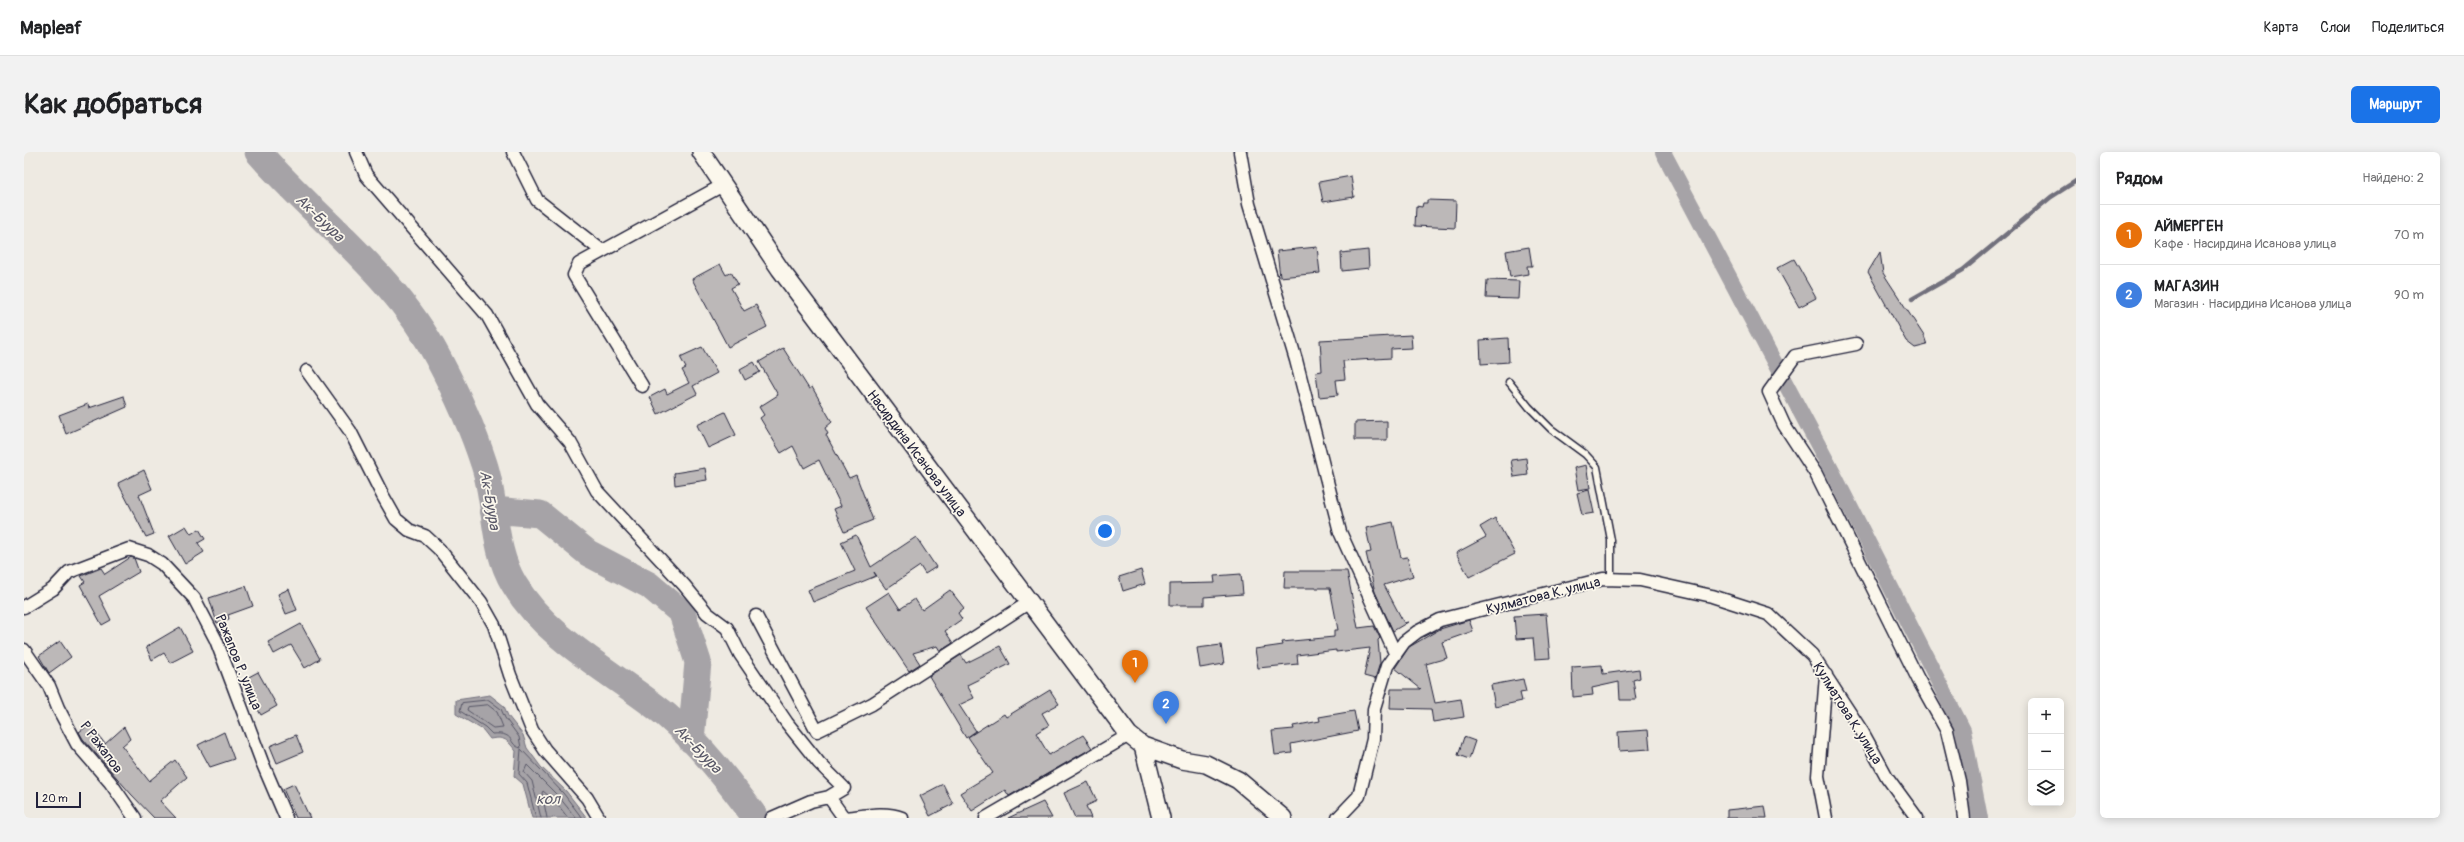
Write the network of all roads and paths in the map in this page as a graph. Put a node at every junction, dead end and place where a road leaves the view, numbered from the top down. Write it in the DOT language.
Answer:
graph roads {
  1 [pos="356,152"];
  2 [pos="512,152"];
  3 [pos="701,152"];
  4 [pos="1240,152"];
  5 [pos="723,185"];
  6 [pos="602,251"];
  7 [pos="1856,344"];
  8 [pos="308,371"];
  9 [pos="1509,382"];
  10 [pos="642,386"];
  11 [pos="1611,579"];
  12 [pos="1028,603"];
  13 [pos="24,606"];
  14 [pos="756,616"];
  15 [pos="24,650"];
  16 [pos="1395,653"];
  17 [pos="1826,675"];
  18 [pos="1129,735"];
  19 [pos="1143,746"];
  20 [pos="829,797"];
  21 [pos="135,818"];
  22 [pos="286,818"];
  23 [pos="599,818"];
  24 [pos="772,818"];
  25 [pos="845,818"];
  26 [pos="902,818"];
  27 [pos="986,818"];
  28 [pos="1161,818"];
  29 [pos="1283,818"];
  30 [pos="1338,818"];
  31 [pos="1826,818"];
  32 [pos="1917,818"];
  33 [pos="1964,818"];
  1 -- 20 [label="street"];
  2 -- 6 [label="street"];
  3 -- 5 [label="main road, Насирдина Исанова улица"];
  4 -- 16 [label="street"];
  5 -- 6 [label="street"];
  5 -- 12 [label="main road, Насирдина Исанова улица"];
  6 -- 10 [label="street"];
  7 -- 33 [label="street"];
  8 -- 23 [label="street"];
  9 -- 11 [label="lane"];
  11 -- 16 [label="street, Кулматова К. улица"];
  11 -- 17 [label="street, Кулматова К. улица"];
  12 -- 14 [label="street"];
  12 -- 18 [label="main road, Насирдина Исанова улица"];
  13 -- 22 [label="street, Ражапов Р. улица"];
  15 -- 21 [label="street, Р Ражапов"];
  16 -- 30 [label="street, Кулматова К. улица"];
  17 -- 31 [label="street"];
  17 -- 32 [label="street, Кулматова К. улица"];
  18 -- 19 [label="main road, Насирдина Исанова улица"];
  18 -- 27 [label="street"];
  19 -- 28 [label="main road"];
  19 -- 29 [label="main road, Насирдина Исанова улица"];
  20 -- 24 [label="street"];
  20 -- 25 [label="street"];
  25 -- 26 [label="street"];
}
